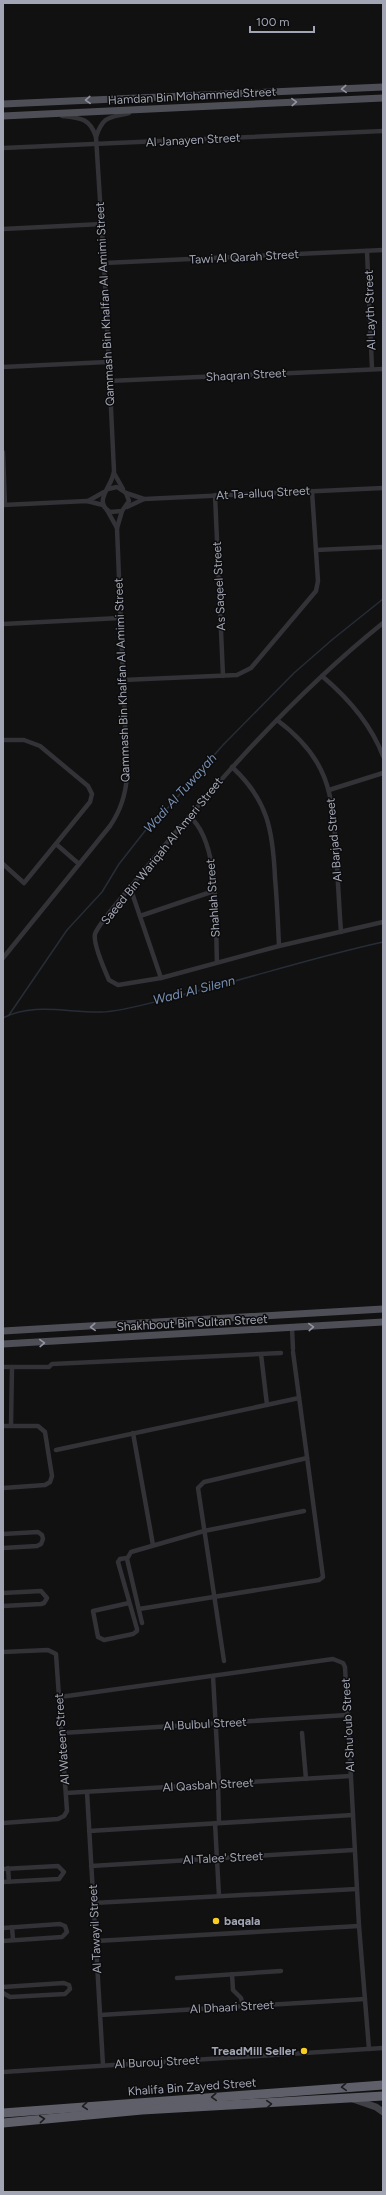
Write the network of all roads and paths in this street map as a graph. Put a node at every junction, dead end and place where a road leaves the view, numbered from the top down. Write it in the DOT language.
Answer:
graph roads {
  1 [pos="383,87"];
  2 [pos="383,98"];
  3 [pos="3,104"];
  4 [pos="141,110"];
  5 [pos="54,114"];
  6 [pos="3,116"];
  7 [pos="383,131"];
  8 [pos="96,137"];
  9 [pos="96,144"];
  10 [pos="3,148"];
  11 [pos="102,224"];
  12 [pos="3,229"];
  13 [pos="383,250"];
  14 [pos="367,251"];
  15 [pos="104,263"];
  16 [pos="107,362"];
  17 [pos="3,367"];
  18 [pos="372,369"];
  19 [pos="383,369"];
  20 [pos="108,381"];
  21 [pos="3,452"];
  22 [pos="114,471"];
  23 [pos="383,488"];
  24 [pos="106,491"];
  25 [pos="125,491"];
  26 [pos="312,491"];
  27 [pos="215,496"];
  28 [pos="144,499"];
  29 [pos="87,501"];
  30 [pos="4,505"];
  31 [pos="103,505"];
  32 [pos="107,510"];
  33 [pos="124,510"];
  34 [pos="117,528"];
  35 [pos="383,547"];
  36 [pos="316,550"];
  37 [pos="120,618"];
  38 [pos="383,623"];
  39 [pos="3,624"];
  40 [pos="223,676"];
  41 [pos="322,676"];
  42 [pos="123,680"];
  43 [pos="277,720"];
  44 [pos="3,740"];
  45 [pos="383,756"];
  46 [pos="232,767"];
  47 [pos="383,773"];
  48 [pos="330,790"];
  49 [pos="189,816"];
  50 [pos="56,844"];
  51 [pos="3,864"];
  52 [pos="79,864"];
  53 [pos="130,888"];
  54 [pos="214,891"];
  55 [pos="140,916"];
  56 [pos="383,922"];
  57 [pos="341,932"];
  58 [pos="279,946"];
  59 [pos="3,958"];
  60 [pos="217,962"];
  61 [pos="161,978"];
  62 [pos="383,1309"];
  63 [pos="383,1322"];
  64 [pos="292,1328"];
  65 [pos="3,1331"];
  66 [pos="3,1344"];
  67 [pos="281,1353"];
  68 [pos="261,1354"];
  69 [pos="3,1367"];
  70 [pos="12,1367"];
  71 [pos="299,1398"];
  72 [pos="267,1405"];
  73 [pos="3,1426"];
  74 [pos="11,1426"];
  75 [pos="133,1433"];
  76 [pos="56,1450"];
  77 [pos="307,1458"];
  78 [pos="3,1488"];
  79 [pos="304,1511"];
  80 [pos="204,1531"];
  81 [pos="3,1534"];
  82 [pos="153,1545"];
  83 [pos="3,1548"];
  84 [pos="127,1558"];
  85 [pos="3,1593"];
  86 [pos="214,1597"];
  87 [pos="129,1603"];
  88 [pos="3,1606"];
  89 [pos="139,1609"];
  90 [pos="142,1623"];
  91 [pos="3,1652"];
  92 [pos="224,1661"];
  93 [pos="213,1676"];
  94 [pos="60,1697"];
  95 [pos="347,1716"];
  96 [pos="216,1723"];
  97 [pos="62,1733"];
  98 [pos="302,1734"];
  99 [pos="351,1776"];
  100 [pos="306,1779"];
  101 [pos="219,1784"];
  102 [pos="87,1792"];
  103 [pos="66,1793"];
  104 [pos="353,1815"];
  105 [pos="3,1823"];
  106 [pos="217,1823"];
  107 [pos="89,1831"];
  108 [pos="354,1850"];
  109 [pos="217,1858"];
  110 [pos="91,1866"];
  111 [pos="6,1869"];
  112 [pos="3,1882"];
  113 [pos="9,1882"];
  114 [pos="357,1889"];
  115 [pos="219,1896"];
  116 [pos="93,1903"];
  117 [pos="359,1926"];
  118 [pos="12,1927"];
  119 [pos="3,1928"];
  120 [pos="13,1940"];
  121 [pos="3,1941"];
  122 [pos="96,1941"];
  123 [pos="281,1972"];
  124 [pos="232,1974"];
  125 [pos="177,1978"];
  126 [pos="3,1987"];
  127 [pos="3,1993"];
  128 [pos="365,1999"];
  129 [pos="243,2006"];
  130 [pos="100,2015"];
  131 [pos="383,2048"];
  132 [pos="369,2049"];
  133 [pos="103,2065"];
  134 [pos="3,2072"];
  135 [pos="383,2085"];
  136 [pos="383,2096"];
  137 [pos="351,2098"];
  138 [pos="383,2112"];
  139 [pos="3,2113"];
  140 [pos="3,2123"];
  1 -- 3 [label="main road, Hamdan Bin Mohammed Street, one-way"];
  4 -- 2 [label="main road, Hamdan Bin Mohammed Street, one-way"];
  4 -- 5 [label="main road, Hamdan Bin Mohammed Street"];
  4 -- 8 [label="street, Qammash Bin Khalfan Al Amimi Street"];
  5 -- 6 [label="main road, Hamdan Bin Mohammed Street"];
  5 -- 8 [label="street"];
  7 -- 9 [label="street, Al Janayen Street"];
  8 -- 9 [label="street, Qammash Bin Khalfan Al Amimi Street"];
  9 -- 10 [label="street, Al Janayen Street"];
  9 -- 11 [label="street, Qammash Bin Khalfan Al Amimi Street"];
  11 -- 12 [label="street"];
  11 -- 15 [label="street, Qammash Bin Khalfan Al Amimi Street"];
  13 -- 14 [label="street, Tawi Al Qarah Street"];
  14 -- 15 [label="street, Tawi Al Qarah Street"];
  14 -- 18 [label="street, Al Layth Street"];
  15 -- 16 [label="street, Qammash Bin Khalfan Al Amimi Street"];
  16 -- 17 [label="street"];
  16 -- 20 [label="street, Qammash Bin Khalfan Al Amimi Street"];
  18 -- 19 [label="street, Shaqran Street"];
  18 -- 20 [label="street, Shaqran Street"];
  20 -- 22 [label="street, Qammash Bin Khalfan Al Amimi Street"];
  21 -- 30 [label="street"];
  22 -- 24 [label="street, Qammash Bin Khalfan Al Amimi Street"];
  22 -- 25 [label="street, Qammash Bin Khalfan Al Amimi Street"];
  23 -- 26 [label="street, At Ta-alluq Street"];
  24 -- 25 [label="street"];
  24 -- 29 [label="street"];
  24 -- 31 [label="street"];
  25 -- 28 [label="street, At Ta-alluq Street"];
  25 -- 33 [label="street"];
  26 -- 27 [label="street, At Ta-alluq Street"];
  26 -- 36 [label="street"];
  27 -- 28 [label="street, At Ta-alluq Street"];
  27 -- 40 [label="street, As Saqeel Street"];
  28 -- 33 [label="street, At Ta-alluq Street"];
  29 -- 30 [label="street"];
  29 -- 31 [label="street"];
  31 -- 32 [label="street"];
  32 -- 33 [label="street"];
  32 -- 34 [label="street, Qammash Bin Khalfan Al Amimi Street"];
  33 -- 34 [label="street, Qammash Bin Khalfan Al Amimi Street"];
  34 -- 37 [label="street, Qammash Bin Khalfan Al Amimi Street"];
  35 -- 36 [label="street"];
  36 -- 40 [label="street"];
  37 -- 39 [label="street"];
  37 -- 42 [label="street, Qammash Bin Khalfan Al Amimi Street"];
  38 -- 41 [label="street, Saeed Bin Wariqah Al Ameri Street"];
  40 -- 42 [label="street"];
  41 -- 43 [label="street, Saeed Bin Wariqah Al Ameri Street"];
  41 -- 45 [label="street"];
  42 -- 52 [label="street, Qammash Bin Khalfan Al Amimi Street"];
  43 -- 46 [label="street, Saeed Bin Wariqah Al Ameri Street"];
  43 -- 48 [label="street, Al Barjad Street"];
  44 -- 50 [label="street"];
  46 -- 49 [label="street, Saeed Bin Wariqah Al Ameri Street"];
  46 -- 58 [label="street"];
  47 -- 48 [label="street"];
  48 -- 57 [label="street, Al Barjad Street"];
  49 -- 53 [label="street, Saeed Bin Wariqah Al Ameri Street"];
  49 -- 54 [label="street, Shahlah Street"];
  50 -- 51 [label="street"];
  50 -- 52 [label="street"];
  52 -- 59 [label="street, Qammash Bin Khalfan Al Amimi Street"];
  53 -- 55 [label="street"];
  53 -- 61 [label="street, Saeed Bin Wariqah Al Ameri Street"];
  54 -- 55 [label="street"];
  54 -- 60 [label="street, Shahlah Street"];
  55 -- 61 [label="street"];
  56 -- 57 [label="street, Saeed Bin Wariqah Al Ameri Street"];
  57 -- 58 [label="street, Saeed Bin Wariqah Al Ameri Street"];
  58 -- 60 [label="street, Saeed Bin Wariqah Al Ameri Street"];
  60 -- 61 [label="street, Saeed Bin Wariqah Al Ameri Street"];
  62 -- 65 [label="main road, Shakhbout Bin Sultan Street, one-way"];
  64 -- 63 [label="main road, Shakhbout Bin Sultan Street, one-way"];
  66 -- 64 [label="main road, Shakhbout Bin Sultan Street, one-way"];
  64 -- 71 [label="street"];
  67 -- 68 [label="street"];
  68 -- 70 [label="street"];
  68 -- 72 [label="street"];
  69 -- 70 [label="street"];
  70 -- 74 [label="street"];
  71 -- 72 [label="street"];
  71 -- 77 [label="street"];
  72 -- 75 [label="street"];
  73 -- 74 [label="street"];
  74 -- 78 [label="street"];
  75 -- 76 [label="street"];
  75 -- 82 [label="street"];
  77 -- 80 [label="street"];
  77 -- 86 [label="street"];
  79 -- 80 [label="street"];
  80 -- 82 [label="street"];
  80 -- 86 [label="street"];
  81 -- 83 [label="street"];
  82 -- 84 [label="street"];
  84 -- 87 [label="street"];
  84 -- 89 [label="street"];
  85 -- 88 [label="street"];
  86 -- 89 [label="street"];
  86 -- 92 [label="street"];
  87 -- 87 [label="street"];
  89 -- 90 [label="street"];
  91 -- 94 [label="street, Al Wateen Street"];
  93 -- 94 [label="street, Al Shu'oub Street"];
  93 -- 95 [label="street, Al Shu'oub Street"];
  93 -- 96 [label="street"];
  94 -- 97 [label="street, Al Wateen Street"];
  95 -- 96 [label="street, Al Bulbul Street"];
  95 -- 99 [label="street, Al Shu'oub Street"];
  96 -- 97 [label="street, Al Bulbul Street"];
  96 -- 101 [label="street"];
  97 -- 103 [label="street, Al Wateen Street"];
  98 -- 100 [label="street"];
  99 -- 100 [label="street, Al Qasbah Street"];
  99 -- 104 [label="street, Al Shu'oub Street"];
  100 -- 101 [label="street, Al Qasbah Street"];
  101 -- 102 [label="street, Al Qasbah Street"];
  101 -- 106 [label="street"];
  102 -- 103 [label="street, Al Qasbah Street"];
  102 -- 107 [label="street, Al Tawayil Street"];
  103 -- 105 [label="street, Al Wateen Street"];
  104 -- 106 [label="street"];
  104 -- 108 [label="street, Al Shu'oub Street"];
  106 -- 107 [label="street"];
  106 -- 109 [label="street"];
  107 -- 110 [label="street, Al Tawayil Street"];
  108 -- 109 [label="street, Al Talee' Street"];
  108 -- 114 [label="street, Al Shu'oub Street"];
  109 -- 110 [label="street, Al Talee' Street"];
  109 -- 115 [label="street"];
  110 -- 116 [label="street, Al Tawayil Street"];
  111 -- 113 [label="street"];
  111 -- 113 [label="street"];
  112 -- 113 [label="street"];
  114 -- 115 [label="street"];
  114 -- 117 [label="street, Al Shu'oub Street"];
  115 -- 116 [label="street"];
  116 -- 122 [label="street, Al Tawayil Street"];
  117 -- 122 [label="street"];
  117 -- 128 [label="street, Al Shu'oub Street"];
  118 -- 119 [label="street"];
  118 -- 120 [label="street"];
  118 -- 120 [label="street"];
  120 -- 121 [label="street"];
  122 -- 130 [label="street, Al Tawayil Street"];
  123 -- 124 [label="street"];
  124 -- 125 [label="street"];
  124 -- 129 [label="street"];
  126 -- 127 [label="street"];
  128 -- 129 [label="street, Al Dhaari Street"];
  128 -- 132 [label="street, Al Shu'oub Street"];
  129 -- 130 [label="street, Al Dhaari Street"];
  130 -- 133 [label="street, Al Tawayil Street"];
  131 -- 132 [label="street, Al Burouj Street"];
  132 -- 133 [label="street, Al Burouj Street"];
  133 -- 134 [label="street, Al Burouj Street"];
  135 -- 139 [label="highway, Khalifa Bin Zayed Street, one-way"];
  136 -- 137 [label="highway, Khalifa Bin Zayed Street"];
  137 -- 138 [label="street"];
  140 -- 137 [label="highway, Khalifa Bin Zayed Street, one-way"];
}
